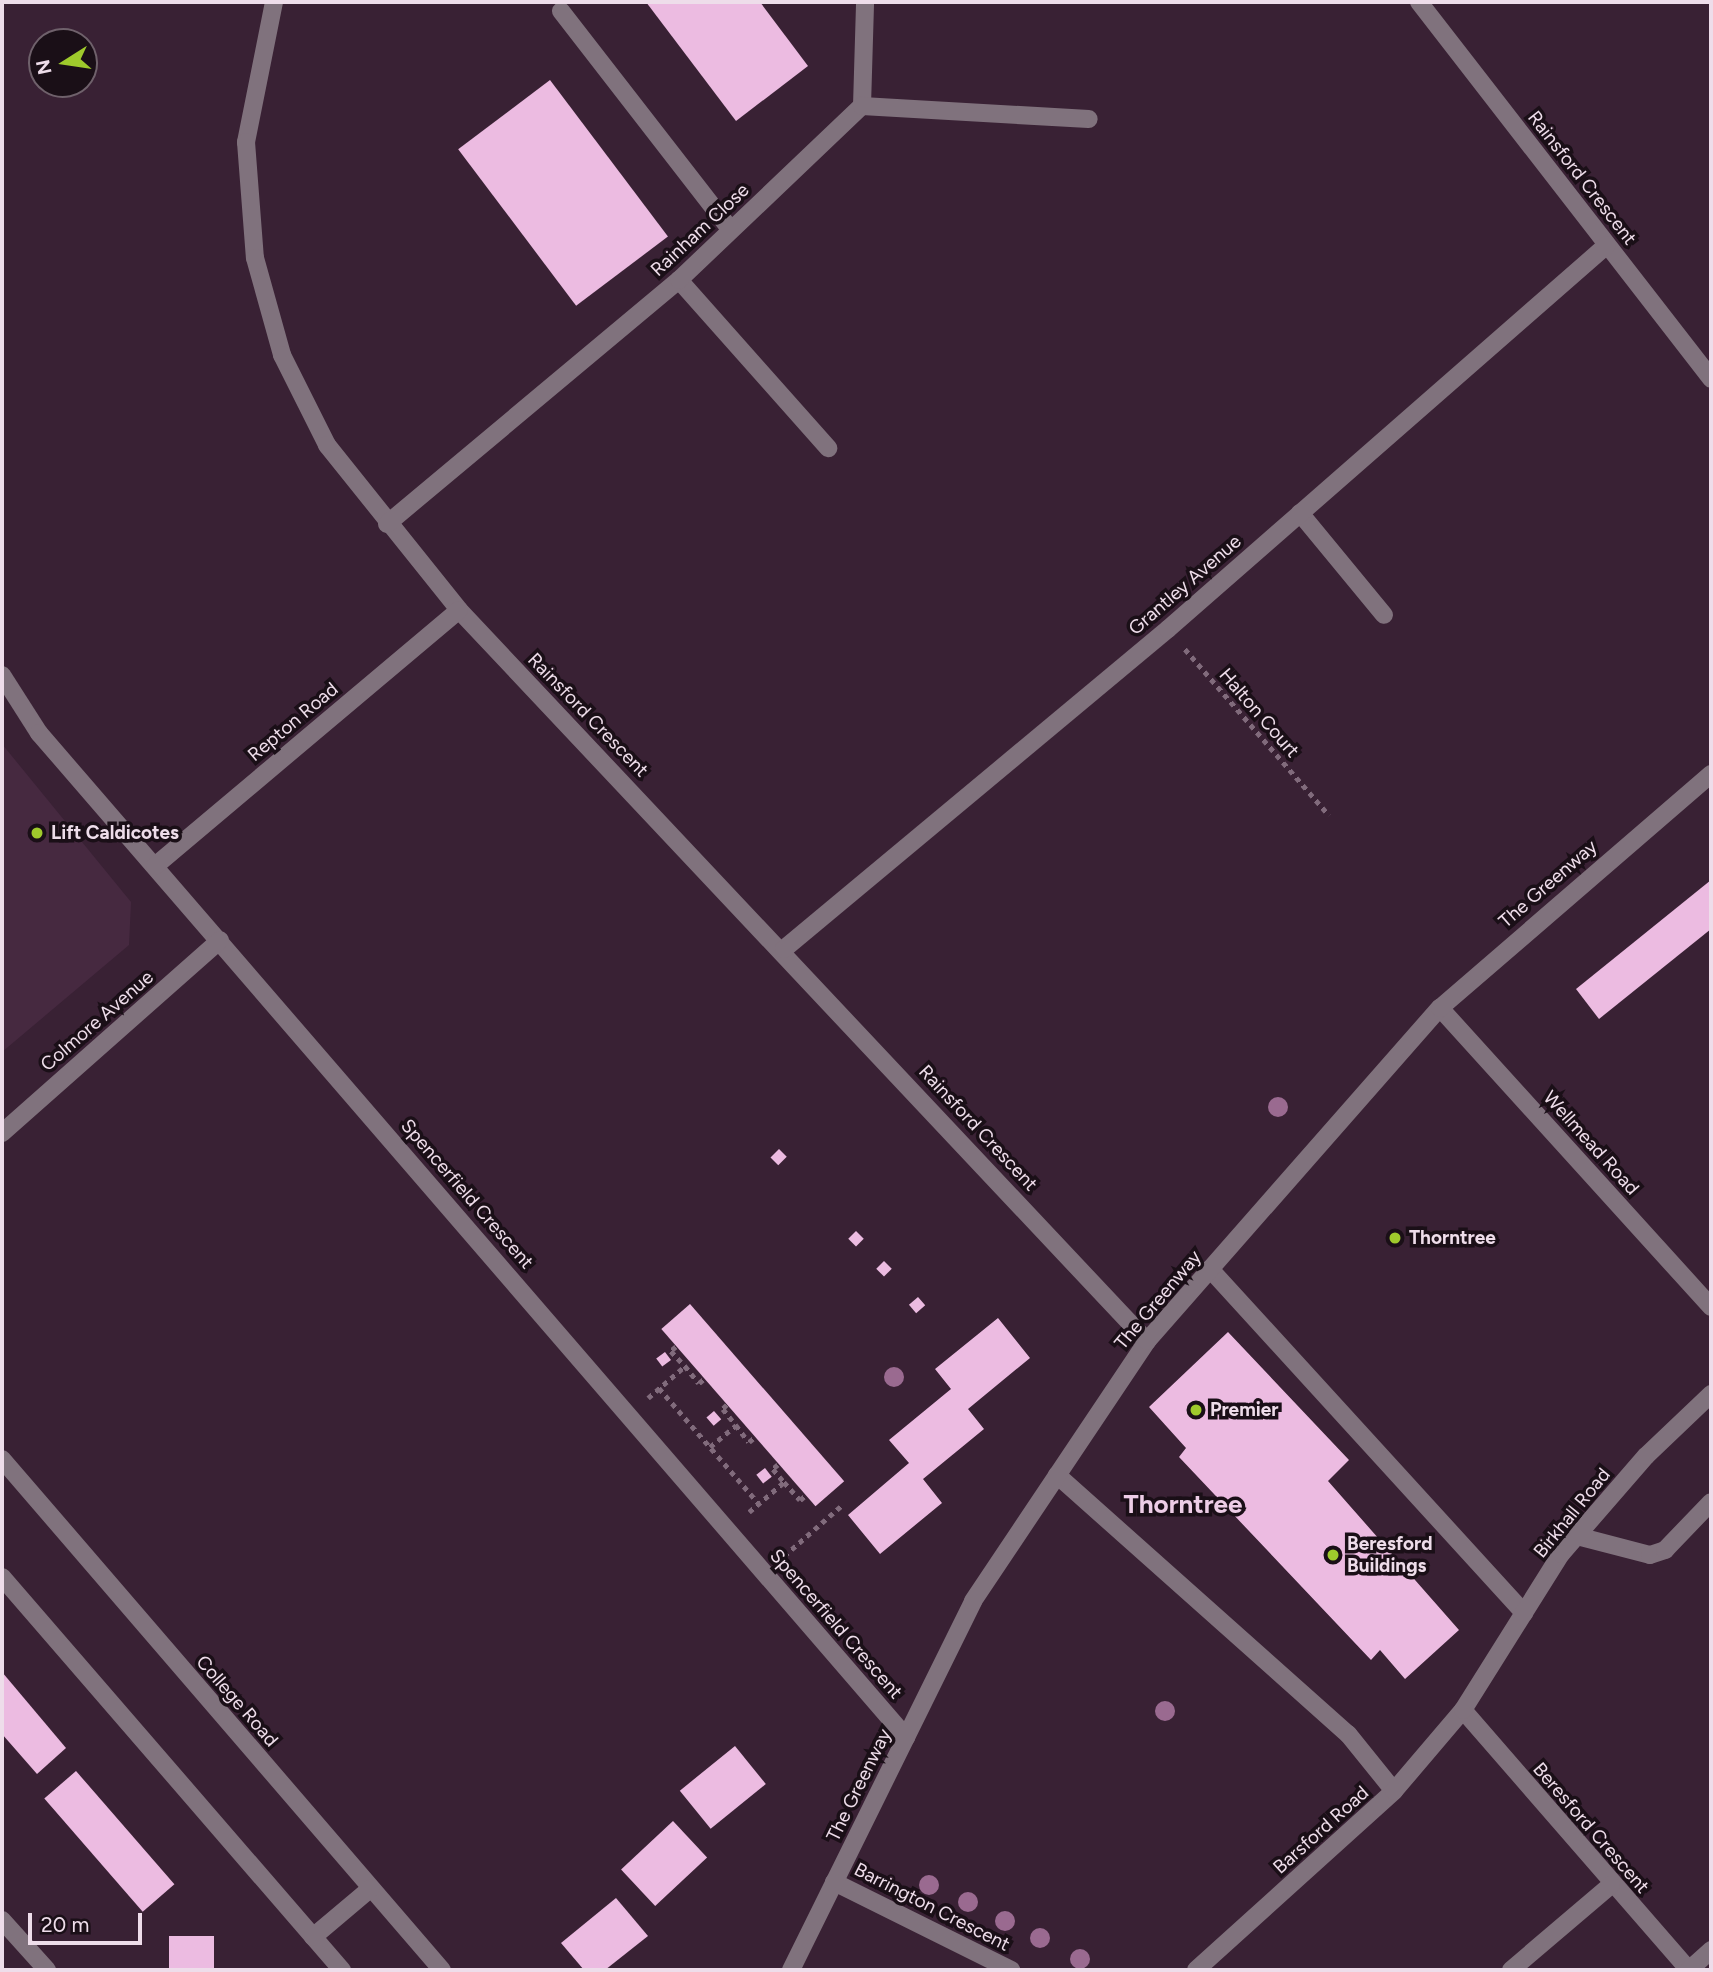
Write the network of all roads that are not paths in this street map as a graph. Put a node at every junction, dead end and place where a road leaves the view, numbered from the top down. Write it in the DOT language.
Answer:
graph roads {
  1 [pos="274,2"];
  2 [pos="865,2"];
  3 [pos="1419,2"];
  4 [pos="561,11"];
  5 [pos="862,106"];
  6 [pos="1089,119"];
  7 [pos="731,230"];
  8 [pos="1607,245"];
  9 [pos="678,281"];
  10 [pos="1711,379"];
  11 [pos="828,448"];
  12 [pos="1300,513"];
  13 [pos="387,524"];
  14 [pos="458,610"];
  15 [pos="1384,615"];
  16 [pos="2,675"];
  17 [pos="1711,774"];
  18 [pos="155,866"];
  19 [pos="220,940"];
  20 [pos="784,950"];
  21 [pos="1440,1008"];
  22 [pos="2,1133"];
  23 [pos="1210,1269"];
  24 [pos="1711,1307"];
  25 [pos="1147,1340"];
  26 [pos="1711,1394"];
  27 [pos="2,1459"];
  28 [pos="1057,1475"];
  29 [pos="1711,1502"];
  30 [pos="1577,1536"];
  31 [pos="2,1577"];
  32 [pos="1524,1613"];
  33 [pos="1463,1710"];
  34 [pos="906,1737"];
  35 [pos="1394,1791"];
  36 [pos="834,1882"];
  37 [pos="1611,1885"];
  38 [pos="370,1889"];
  39 [pos="2,1920"];
  40 [pos="313,1937"];
  41 [pos="1711,1950"];
  42 [pos="47,1970"];
  43 [pos="342,1970"];
  44 [pos="442,1970"];
  45 [pos="791,1970"];
  46 [pos="1011,1970"];
  47 [pos="1196,1970"];
  48 [pos="1511,1970"];
  49 [pos="1689,1970"];
  1 -- 13 [label="street, Rainsford Crescent"];
  2 -- 5 [label="street"];
  3 -- 8 [label="street, Rainsford Crescent"];
  4 -- 7 [label="street"];
  5 -- 6 [label="street"];
  5 -- 7 [label="street, Rainham Close"];
  7 -- 9 [label="street, Rainham Close"];
  8 -- 10 [label="street, Rainsford Crescent"];
  8 -- 12 [label="street, Grantley Avenue"];
  9 -- 11 [label="street"];
  9 -- 13 [label="street, Rainham Close"];
  12 -- 15 [label="street"];
  12 -- 20 [label="street, Grantley Avenue"];
  13 -- 14 [label="street, Rainsford Crescent"];
  14 -- 18 [label="street, Repton Road"];
  14 -- 20 [label="street, Rainsford Crescent"];
  16 -- 18 [label="street, Spencerfield Crescent"];
  17 -- 21 [label="street, The Greenway"];
  18 -- 19 [label="street, Spencerfield Crescent"];
  19 -- 22 [label="street, Colmore Avenue"];
  19 -- 34 [label="street, Spencerfield Crescent"];
  20 -- 25 [label="street, Rainsford Crescent"];
  21 -- 23 [label="street, The Greenway"];
  21 -- 24 [label="street, Wellmead Road"];
  23 -- 25 [label="street, The Greenway"];
  23 -- 32 [label="street"];
  25 -- 28 [label="street, The Greenway"];
  26 -- 30 [label="street, Birkhall Road"];
  27 -- 38 [label="street, College Road"];
  28 -- 34 [label="street, The Greenway"];
  28 -- 35 [label="street"];
  29 -- 30 [label="street"];
  30 -- 32 [label="street, Birkhall Road"];
  31 -- 40 [label="street"];
  32 -- 33 [label="street, Birkhall Road"];
  33 -- 35 [label="street, Barsford Road"];
  33 -- 37 [label="street, Beresford Crescent"];
  34 -- 36 [label="street, The Greenway"];
  35 -- 47 [label="street, Barsford Road"];
  36 -- 45 [label="street, The Greenway"];
  36 -- 46 [label="street, Barrington Crescent"];
  37 -- 48 [label="street"];
  37 -- 49 [label="street, Beresford Crescent"];
  38 -- 40 [label="street"];
  38 -- 44 [label="street, College Road"];
  39 -- 42 [label="street"];
  40 -- 43 [label="street"];
  41 -- 49 [label="street"];
}
